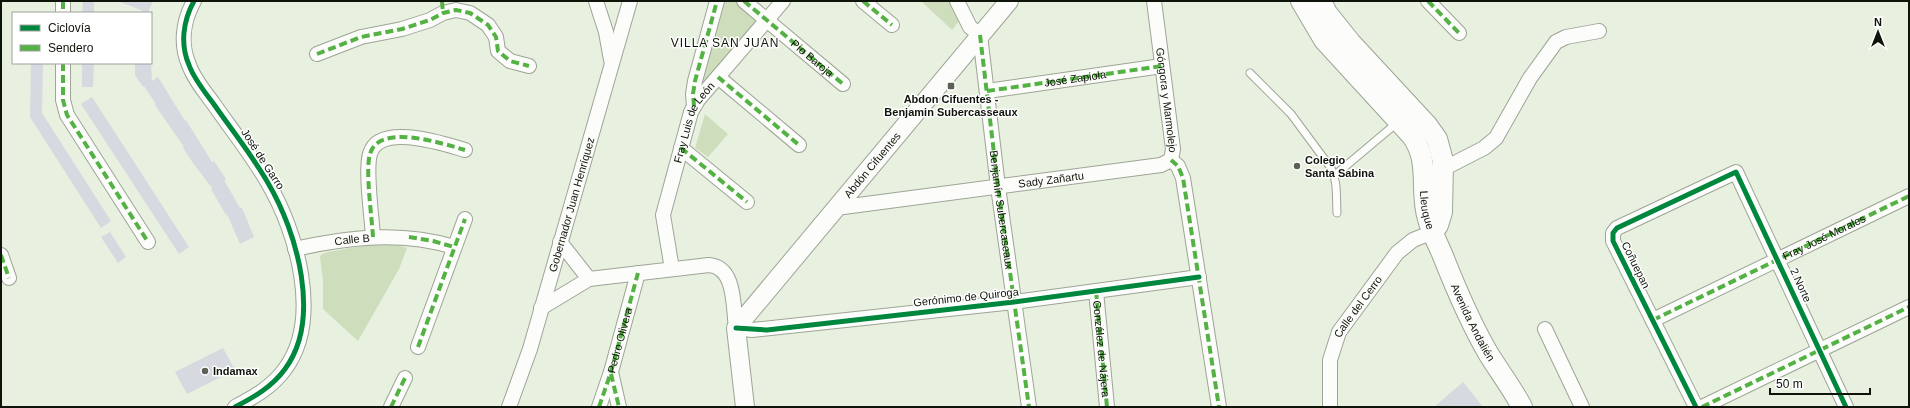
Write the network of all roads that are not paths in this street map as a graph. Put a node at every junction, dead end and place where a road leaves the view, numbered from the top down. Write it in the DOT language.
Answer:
graph roads {
  1 [pos="63,1"];
  2 [pos="194,1"];
  3 [pos="596,1"];
  4 [pos="630,1"];
  5 [pos="717,1"];
  6 [pos="744,1"];
  7 [pos="783,1"];
  8 [pos="863,1"];
  9 [pos="957,1"];
  10 [pos="1009,1"];
  11 [pos="1154,1"];
  12 [pos="1301,1"];
  13 [pos="1428,1"];
  14 [pos="442,7"];
  15 [pos="63,12"];
  16 [pos="1320,12"];
  17 [pos="767,20"];
  18 [pos="892,26"];
  19 [pos="1599,31"];
  20 [pos="1460,33"];
  21 [pos="980,35"];
  22 [pos="318,54"];
  23 [pos="63,64"];
  24 [pos="612,64"];
  25 [pos="529,66"];
  26 [pos="1162,66"];
  27 [pos="1250,73"];
  28 [pos="718,78"];
  29 [pos="843,84"];
  30 [pos="987,90"];
  31 [pos="694,106"];
  32 [pos="1399,122"];
  33 [pos="799,145"];
  34 [pos="681,148"];
  35 [pos="466,150"];
  36 [pos="1171,160"];
  37 [pos="1443,169"];
  38 [pos="1736,172"];
  39 [pos="1335,175"];
  40 [pos="998,187"];
  41 [pos="1909,196"];
  42 [pos="747,202"];
  43 [pos="836,208"];
  44 [pos="1337,213"];
  45 [pos="465,219"];
  46 [pos="1433,232"];
  47 [pos="373,237"];
  48 [pos="148,242"];
  49 [pos="560,242"];
  50 [pos="454,247"];
  51 [pos="295,249"];
  52 [pos="1,255"];
  53 [pos="1778,259"];
  54 [pos="672,269"];
  55 [pos="638,273"];
  56 [pos="1199,277"];
  57 [pos="9,278"];
  58 [pos="589,279"];
  59 [pos="1096,291"];
  60 [pos="1014,302"];
  61 [pos="1909,307"];
  62 [pos="541,308"];
  63 [pos="1653,320"];
  64 [pos="736,328"];
  65 [pos="1544,329"];
  66 [pos="418,347"];
  67 [pos="1820,350"];
  68 [pos="611,372"];
  69 [pos="405,378"];
  70 [pos="235,407"];
  71 [pos="391,407"];
  72 [pos="509,407"];
  73 [pos="599,407"];
  74 [pos="619,407"];
  75 [pos="745,407"];
  76 [pos="1029,407"];
  77 [pos="1107,407"];
  78 [pos="1219,407"];
  79 [pos="1330,407"];
  80 [pos="1522,407"];
  81 [pos="1582,407"];
  82 [pos="1696,407"];
  83 [pos="1702,407"];
  84 [pos="1846,407"];
  1 -- 15 [label="street"];
  2 -- 51 [label="street, José de Garro"];
  3 -- 24 [label="street"];
  4 -- 24 [label="street, Gobernador Juan Henríquez"];
  5 -- 31 [label="street"];
  6 -- 17 [label="street, Pío Baroja"];
  7 -- 17 [label="street, Fray Luis de León"];
  8 -- 18 [label="street"];
  9 -- 21 [label="street"];
  10 -- 21 [label="street, Abdón Cifuentes"];
  11 -- 26 [label="street, Góngora y Marmolejo"];
  12 -- 16 [label="main road, Lleuque"];
  13 -- 20 [label="street"];
  14 -- 22 [label="street"];
  14 -- 25 [label="street"];
  16 -- 32 [label="main road, Lleuque"];
  16 -- 37 [label="main road, Lleuque"];
  17 -- 28 [label="street, Fray Luis de León"];
  17 -- 29 [label="street, Pío Baroja"];
  19 -- 37 [label="street"];
  21 -- 30 [label="street, Benjamín Subercaseaux"];
  21 -- 43 [label="street, Abdón Cifuentes"];
  23 -- 48 [label="street"];
  24 -- 49 [label="street, Gobernador Juan Henríquez"];
  26 -- 30 [label="street, José Zapiola"];
  26 -- 36 [label="street, Góngora y Marmolejo"];
  27 -- 39 [label="lane"];
  28 -- 31 [label="street, Fray Luis de León"];
  28 -- 33 [label="street"];
  30 -- 40 [label="street, Benjamín Subercaseaux"];
  31 -- 34 [label="street, Fray Luis de León"];
  32 -- 39 [label="lane"];
  32 -- 46 [label="main road, Lleuque"];
  34 -- 42 [label="street"];
  34 -- 54 [label="street, Fray Luis de León"];
  35 -- 47 [label="street"];
  36 -- 40 [label="street, Sady Zañartu"];
  36 -- 56 [label="street, Góngora y Marmolejo"];
  37 -- 46 [label="main road, Lleuque"];
  38 -- 53 [label="street, 2 Norte"];
  38 -- 63 [label="street, Coñuepan"];
  39 -- 44 [label="lane"];
  40 -- 43 [label="street, Sady Zañartu"];
  40 -- 60 [label="street, Benjamín Subercaseaux"];
  41 -- 53 [label="street, Fray José Morales"];
  43 -- 64 [label="street, Abdón Cifuentes"];
  45 -- 50 [label="street"];
  46 -- 79 [label="street, Calle del Cerro"];
  46 -- 80 [label="main road, Avenida Andalién"];
  47 -- 50 [label="street, Calle B"];
  47 -- 51 [label="street, Calle B"];
  49 -- 58 [label="street"];
  49 -- 62 [label="street, Gobernador Juan Henríquez"];
  50 -- 66 [label="street"];
  51 -- 70 [label="street, José de Garro"];
  52 -- 57 [label="street"];
  53 -- 63 [label="street, Fray José Morales"];
  53 -- 67 [label="street, 2 Norte"];
  54 -- 55 [label="street"];
  54 -- 64 [label="street"];
  55 -- 58 [label="street"];
  55 -- 68 [label="street, Pedro Olivera"];
  56 -- 59 [label="street, Gerónimo de Quiroga"];
  56 -- 78 [label="street, Góngora y Marmolejo"];
  58 -- 62 [label="street"];
  59 -- 60 [label="street, Gerónimo de Quiroga"];
  59 -- 77 [label="street, González de Nájera"];
  60 -- 64 [label="street, Gerónimo de Quiroga"];
  60 -- 76 [label="street, Benjamín Subercaseaux"];
  61 -- 67 [label="street"];
  62 -- 72 [label="street, Gobernador Juan Henríquez"];
  63 -- 82 [label="street, Coñuepan"];
  64 -- 75 [label="street"];
  65 -- 81 [label="street"];
  67 -- 83 [label="street"];
  67 -- 84 [label="street, 2 Norte"];
  68 -- 73 [label="street, Pedro Olivera"];
  68 -- 74 [label="street"];
  69 -- 71 [label="street"];
}
